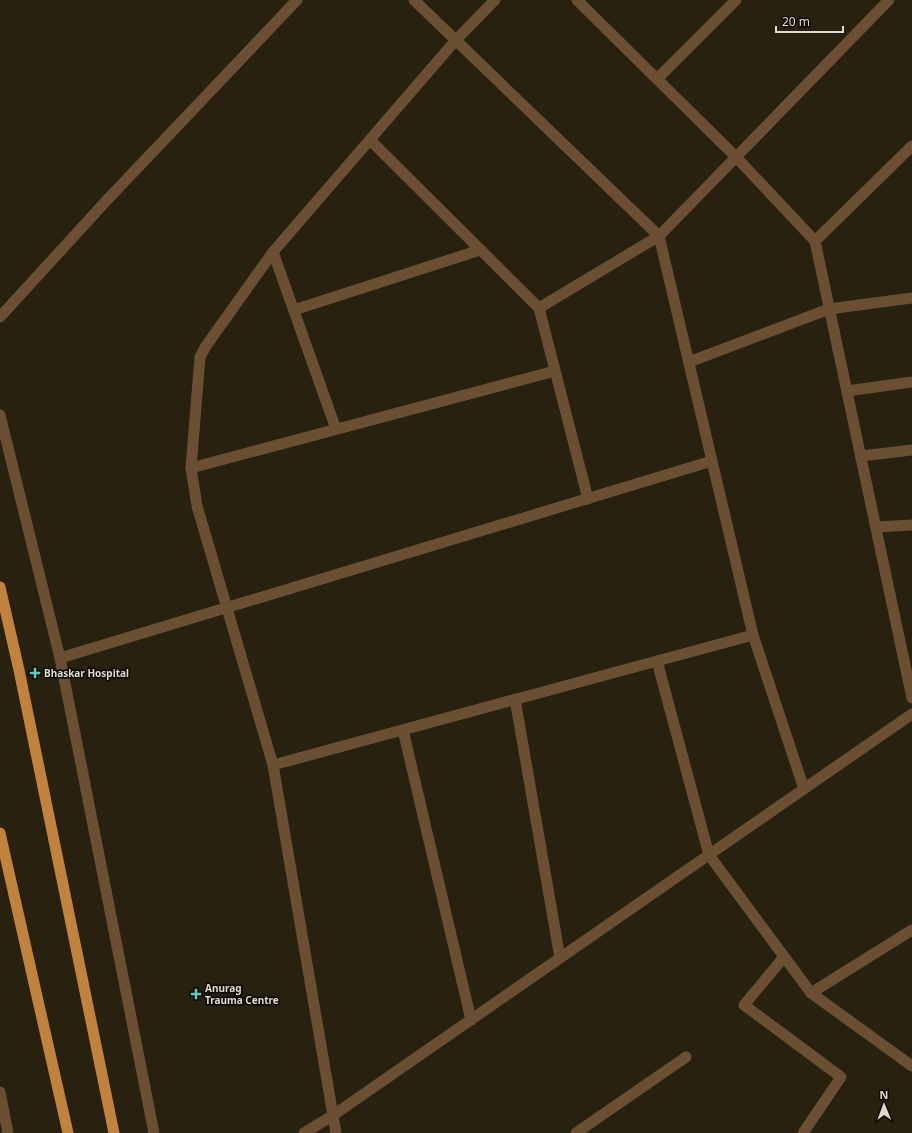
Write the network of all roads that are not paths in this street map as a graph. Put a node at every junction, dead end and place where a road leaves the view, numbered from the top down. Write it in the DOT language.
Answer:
graph roads {
  1 [pos="297,0"];
  2 [pos="414,0"];
  3 [pos="495,0"];
  4 [pos="577,0"];
  5 [pos="889,0"];
  6 [pos="734,1"];
  7 [pos="455,41"];
  8 [pos="657,78"];
  9 [pos="370,140"];
  10 [pos="912,146"];
  11 [pos="736,157"];
  12 [pos="659,236"];
  13 [pos="815,241"];
  14 [pos="480,250"];
  15 [pos="273,252"];
  16 [pos="912,298"];
  17 [pos="539,308"];
  18 [pos="830,309"];
  19 [pos="294,310"];
  20 [pos="0,317"];
  21 [pos="689,362"];
  22 [pos="555,371"];
  23 [pos="912,382"];
  24 [pos="847,391"];
  25 [pos="0,415"];
  26 [pos="336,429"];
  27 [pos="912,450"];
  28 [pos="861,456"];
  29 [pos="712,461"];
  30 [pos="191,468"];
  31 [pos="588,499"];
  32 [pos="912,525"];
  33 [pos="876,527"];
  34 [pos="0,587"];
  35 [pos="227,608"];
  36 [pos="753,635"];
  37 [pos="60,658"];
  38 [pos="656,661"];
  39 [pos="912,698"];
  40 [pos="515,699"];
  41 [pos="912,714"];
  42 [pos="403,730"];
  43 [pos="272,765"];
  44 [pos="804,789"];
  45 [pos="0,833"];
  46 [pos="709,855"];
  47 [pos="912,930"];
  48 [pos="784,957"];
  49 [pos="560,958"];
  50 [pos="811,993"];
  51 [pos="471,1020"];
  52 [pos="686,1057"];
  53 [pos="912,1066"];
  54 [pos="0,1092"];
  55 [pos="332,1116"];
  56 [pos="8,1133"];
  57 [pos="68,1133"];
  58 [pos="114,1133"];
  59 [pos="154,1133"];
  60 [pos="304,1133"];
  61 [pos="336,1133"];
  62 [pos="576,1133"];
  63 [pos="803,1133"];
  1 -- 20 [label="street"];
  2 -- 7 [label="street"];
  3 -- 7 [label="street"];
  4 -- 8 [label="street"];
  5 -- 11 [label="street"];
  6 -- 8 [label="street"];
  7 -- 9 [label="street"];
  7 -- 12 [label="street"];
  8 -- 11 [label="street"];
  9 -- 14 [label="street"];
  9 -- 15 [label="street"];
  10 -- 13 [label="street"];
  11 -- 12 [label="street"];
  11 -- 13 [label="street"];
  12 -- 17 [label="street"];
  12 -- 21 [label="street"];
  13 -- 18 [label="street"];
  14 -- 17 [label="street"];
  14 -- 19 [label="street"];
  15 -- 19 [label="street"];
  15 -- 30 [label="street"];
  16 -- 18 [label="street"];
  17 -- 22 [label="street"];
  18 -- 21 [label="street"];
  18 -- 24 [label="street"];
  19 -- 26 [label="street"];
  21 -- 29 [label="street"];
  22 -- 26 [label="street"];
  22 -- 31 [label="street"];
  23 -- 24 [label="street"];
  24 -- 28 [label="street"];
  25 -- 37 [label="street"];
  26 -- 30 [label="street"];
  27 -- 28 [label="street"];
  28 -- 33 [label="street"];
  29 -- 31 [label="street"];
  29 -- 36 [label="street"];
  30 -- 35 [label="street"];
  31 -- 35 [label="street"];
  32 -- 33 [label="street"];
  33 -- 39 [label="street"];
  34 -- 58 [label="highway"];
  35 -- 37 [label="street"];
  35 -- 43 [label="street"];
  36 -- 38 [label="street"];
  36 -- 44 [label="street"];
  37 -- 59 [label="street"];
  38 -- 40 [label="street"];
  38 -- 46 [label="street"];
  40 -- 42 [label="street"];
  40 -- 49 [label="street"];
  41 -- 44 [label="street"];
  42 -- 43 [label="street"];
  42 -- 51 [label="street"];
  43 -- 55 [label="street"];
  44 -- 46 [label="street"];
  45 -- 57 [label="highway"];
  46 -- 48 [label="street"];
  46 -- 49 [label="street"];
  47 -- 50 [label="street"];
  48 -- 50 [label="street"];
  48 -- 63 [label="street"];
  49 -- 51 [label="street"];
  50 -- 53 [label="street"];
  51 -- 55 [label="street"];
  52 -- 62 [label="street"];
  54 -- 56 [label="street"];
  55 -- 60 [label="street"];
  55 -- 61 [label="street"];
}
